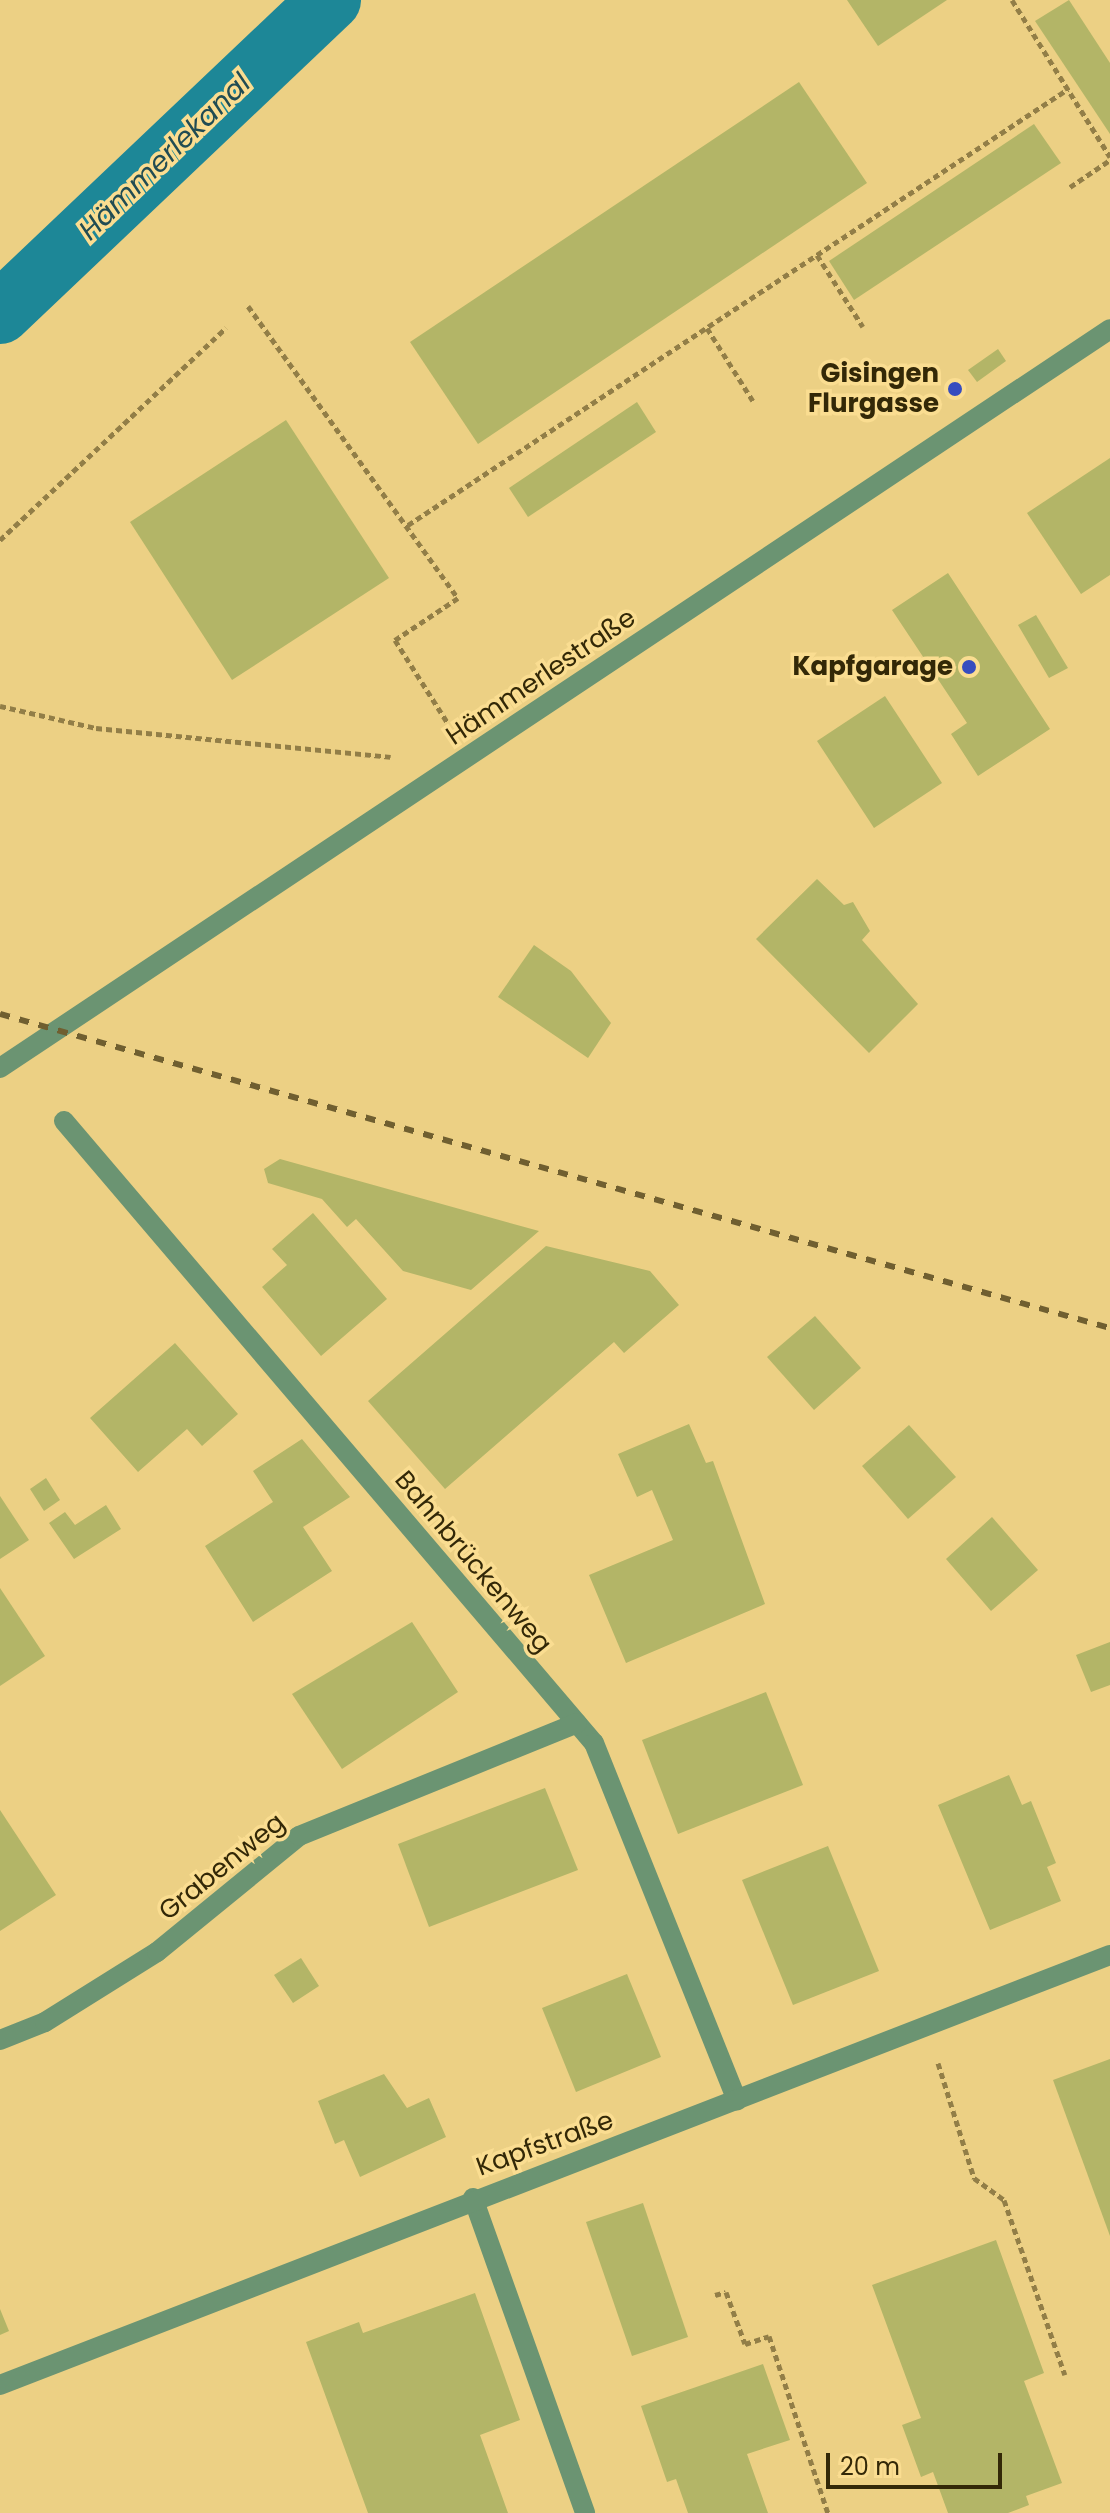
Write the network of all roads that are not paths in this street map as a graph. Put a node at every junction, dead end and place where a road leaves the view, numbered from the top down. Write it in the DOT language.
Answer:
graph roads {
  1 [pos="1110,329"];
  2 [pos="0,1068"];
  3 [pos="64,1121"];
  4 [pos="577,1723"];
  5 [pos="1110,1955"];
  6 [pos="0,2040"];
  7 [pos="737,2100"];
  8 [pos="473,2198"];
  9 [pos="0,2385"];
  10 [pos="585,2513"];
  1 -- 2 [label="street, Hämmerlestraße"];
  3 -- 4 [label="street, Bahnbrückenweg"];
  4 -- 6 [label="street, Grabenweg"];
  4 -- 7 [label="street, Bahnbrückenweg"];
  5 -- 7 [label="street, Kapfstraße"];
  7 -- 8 [label="street, Kapfstraße"];
  8 -- 9 [label="street, Kapfstraße"];
  8 -- 10 [label="street"];
}
